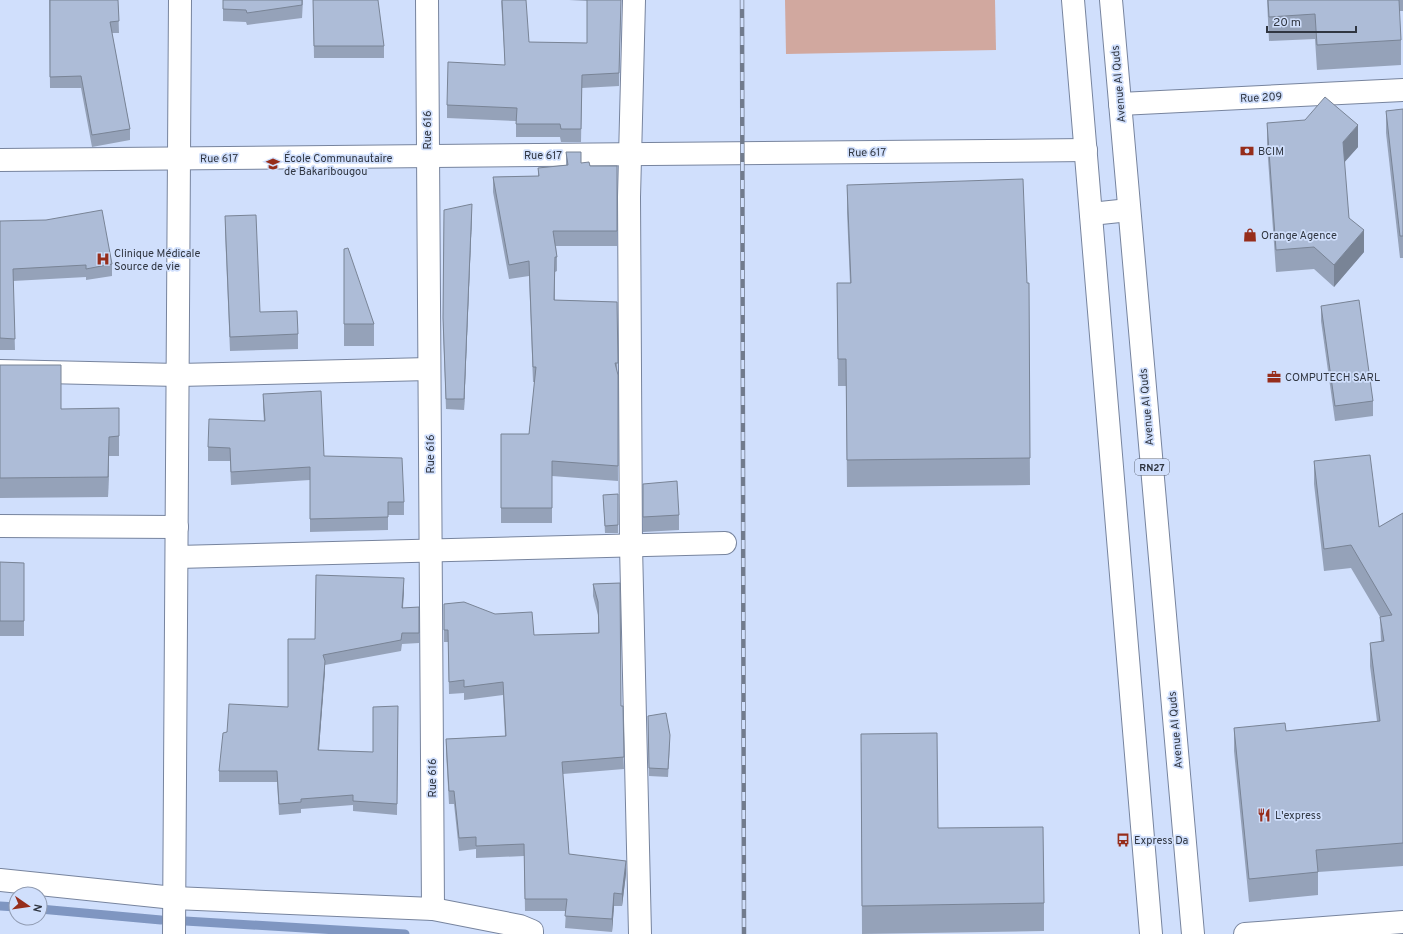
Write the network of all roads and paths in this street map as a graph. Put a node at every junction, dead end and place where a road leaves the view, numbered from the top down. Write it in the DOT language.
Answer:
graph roads {
  1 [pos="180,0"];
  2 [pos="427,0"];
  3 [pos="634,0"];
  4 [pos="1073,0"];
  5 [pos="1111,0"];
  6 [pos="1403,90"];
  7 [pos="1120,104"];
  8 [pos="1086,150"];
  9 [pos="630,154"];
  10 [pos="428,156"];
  11 [pos="179,158"];
  12 [pos="0,160"];
  13 [pos="1129,210"];
  14 [pos="1091,214"];
  15 [pos="429,369"];
  16 [pos="0,371"];
  17 [pos="178,375"];
  18 [pos="0,526"];
  19 [pos="177,528"];
  20 [pos="725,543"];
  21 [pos="631,546"];
  22 [pos="430,551"];
  23 [pos="176,557"];
  24 [pos="0,880"];
  25 [pos="174,898"];
  26 [pos="433,909"];
  27 [pos="1403,922"];
  28 [pos="174,934"];
  29 [pos="532,934"];
  30 [pos="640,934"];
  31 [pos="1150,934"];
  32 [pos="1193,934"];
  33 [pos="1245,934"];
  1 -- 11 [label="street"];
  2 -- 10 [label="street, Rue 616"];
  3 -- 9 [label="street"];
  4 -- 8 [label="street"];
  5 -- 7 [label="street, Avenue Al Quds / RN27"];
  6 -- 7 [label="street, Rue 209"];
  7 -- 13 [label="street, Avenue Al Quds / RN27"];
  8 -- 9 [label="street, Rue 617"];
  8 -- 14 [label="street"];
  9 -- 10 [label="street, Rue 617"];
  9 -- 21 [label="street"];
  10 -- 11 [label="street, Rue 617"];
  10 -- 15 [label="street, Rue 616"];
  11 -- 12 [label="street, Rue 617"];
  11 -- 17 [label="street"];
  13 -- 14 [label="street"];
  13 -- 32 [label="street, Avenue Al Quds / RN27"];
  14 -- 31 [label="street"];
  15 -- 17 [label="street"];
  15 -- 22 [label="street, Rue 616"];
  16 -- 17 [label="street"];
  17 -- 19 [label="street"];
  18 -- 19 [label="street"];
  19 -- 23 [label="street"];
  20 -- 21 [label="street"];
  21 -- 22 [label="street"];
  21 -- 30 [label="street"];
  22 -- 23 [label="street"];
  22 -- 26 [label="street, Rue 616"];
  23 -- 25 [label="street"];
  24 -- 25 [label="street"];
  25 -- 26 [label="street"];
  25 -- 28 [label="street"];
  26 -- 29 [label="street"];
  27 -- 33 [label="street"];
}
